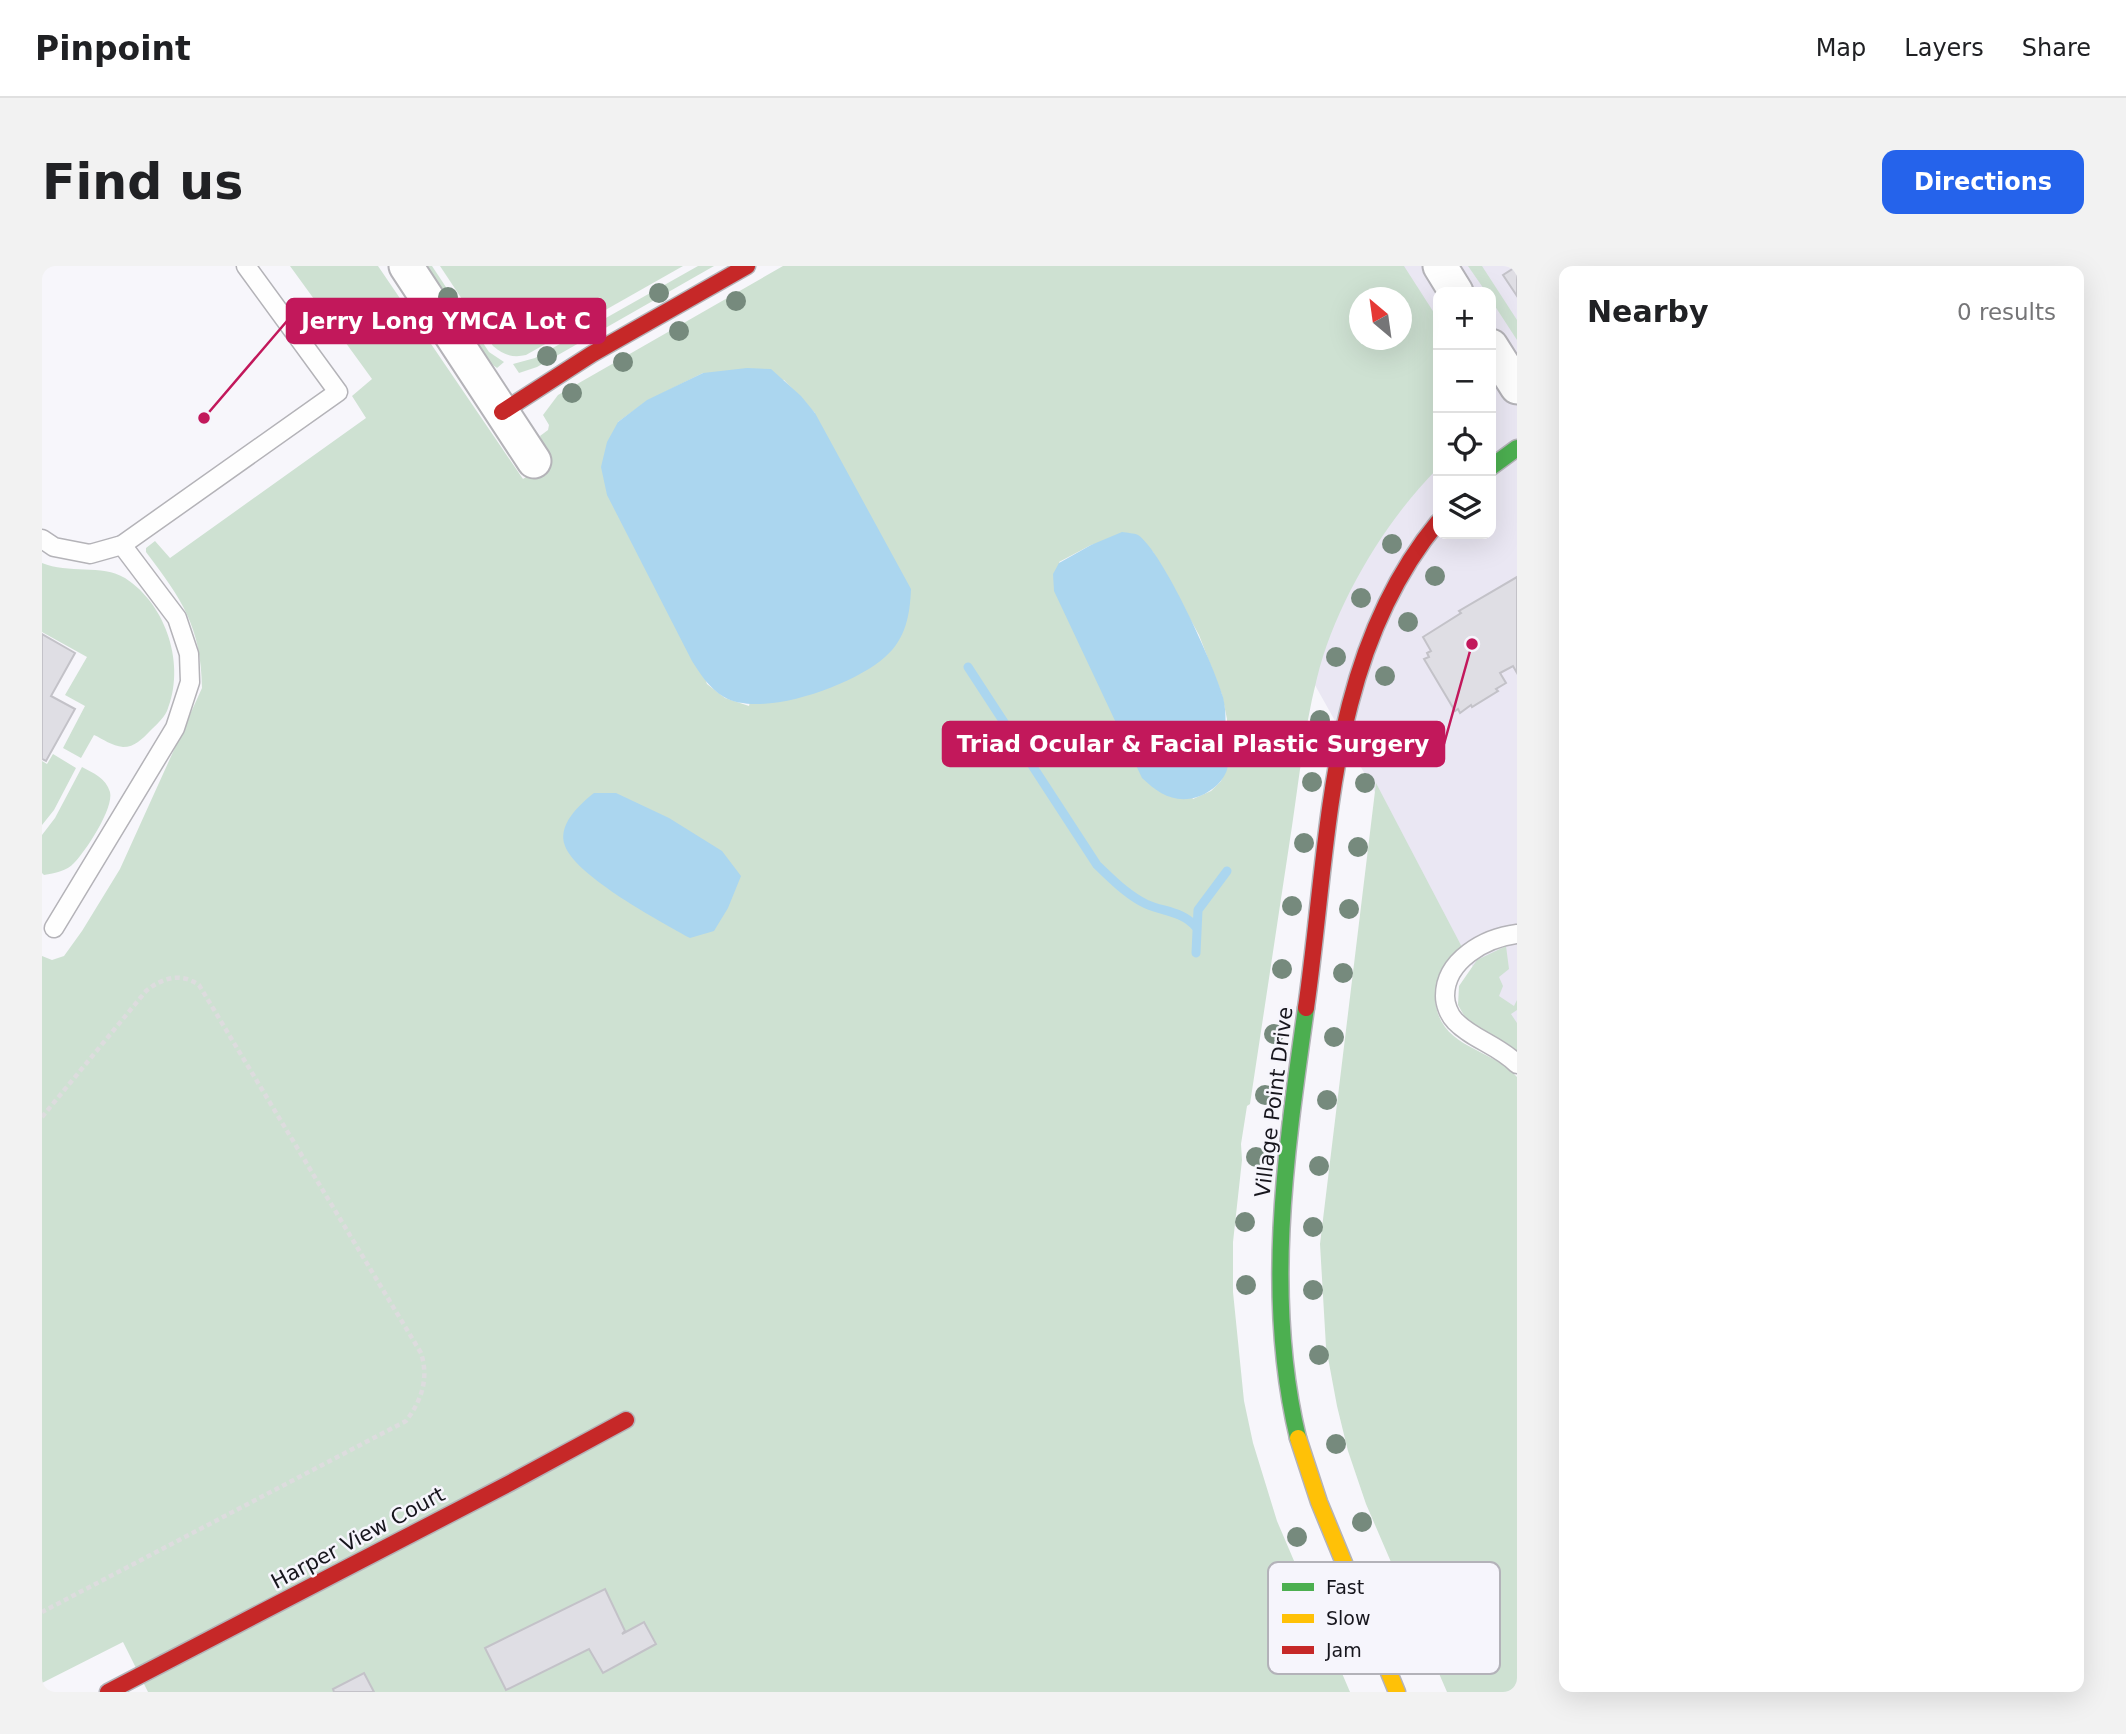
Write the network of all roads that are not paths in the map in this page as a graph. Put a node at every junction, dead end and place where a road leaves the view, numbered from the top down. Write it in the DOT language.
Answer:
graph roads {
  1 [pos="246,266"];
  2 [pos="406,266"];
  3 [pos="747,266"];
  4 [pos="1440,266"];
  5 [pos="1454,287"];
  6 [pos="1494,350"];
  7 [pos="1517,387"];
  8 [pos="502,412"];
  9 [pos="1517,448"];
  10 [pos="534,461"];
  11 [pos="1496,463"];
  12 [pos="1433,528"];
  13 [pos="42,539"];
  14 [pos="122,545"];
  15 [pos="54,928"];
  16 [pos="1517,934"];
  17 [pos="1517,1064"];
  18 [pos="626,1420"];
  19 [pos="1343,1562"];
  20 [pos="1390,1674"];
  21 [pos="108,1692"];
  22 [pos="1397,1692"];
  1 -- 14 [label="lane"];
  2 -- 8 [label="street"];
  3 -- 8 [label="street"];
  4 -- 5 [label="street"];
  6 -- 7 [label="street"];
  8 -- 10 [label="street"];
  9 -- 11 [label="street"];
  12 -- 19 [label="street, Village Point Drive"];
  13 -- 14 [label="lane"];
  14 -- 15 [label="lane"];
  16 -- 17 [label="lane"];
  18 -- 21 [label="street, Harper View Court"];
  20 -- 22 [label="street, Village Point Drive"];
}
